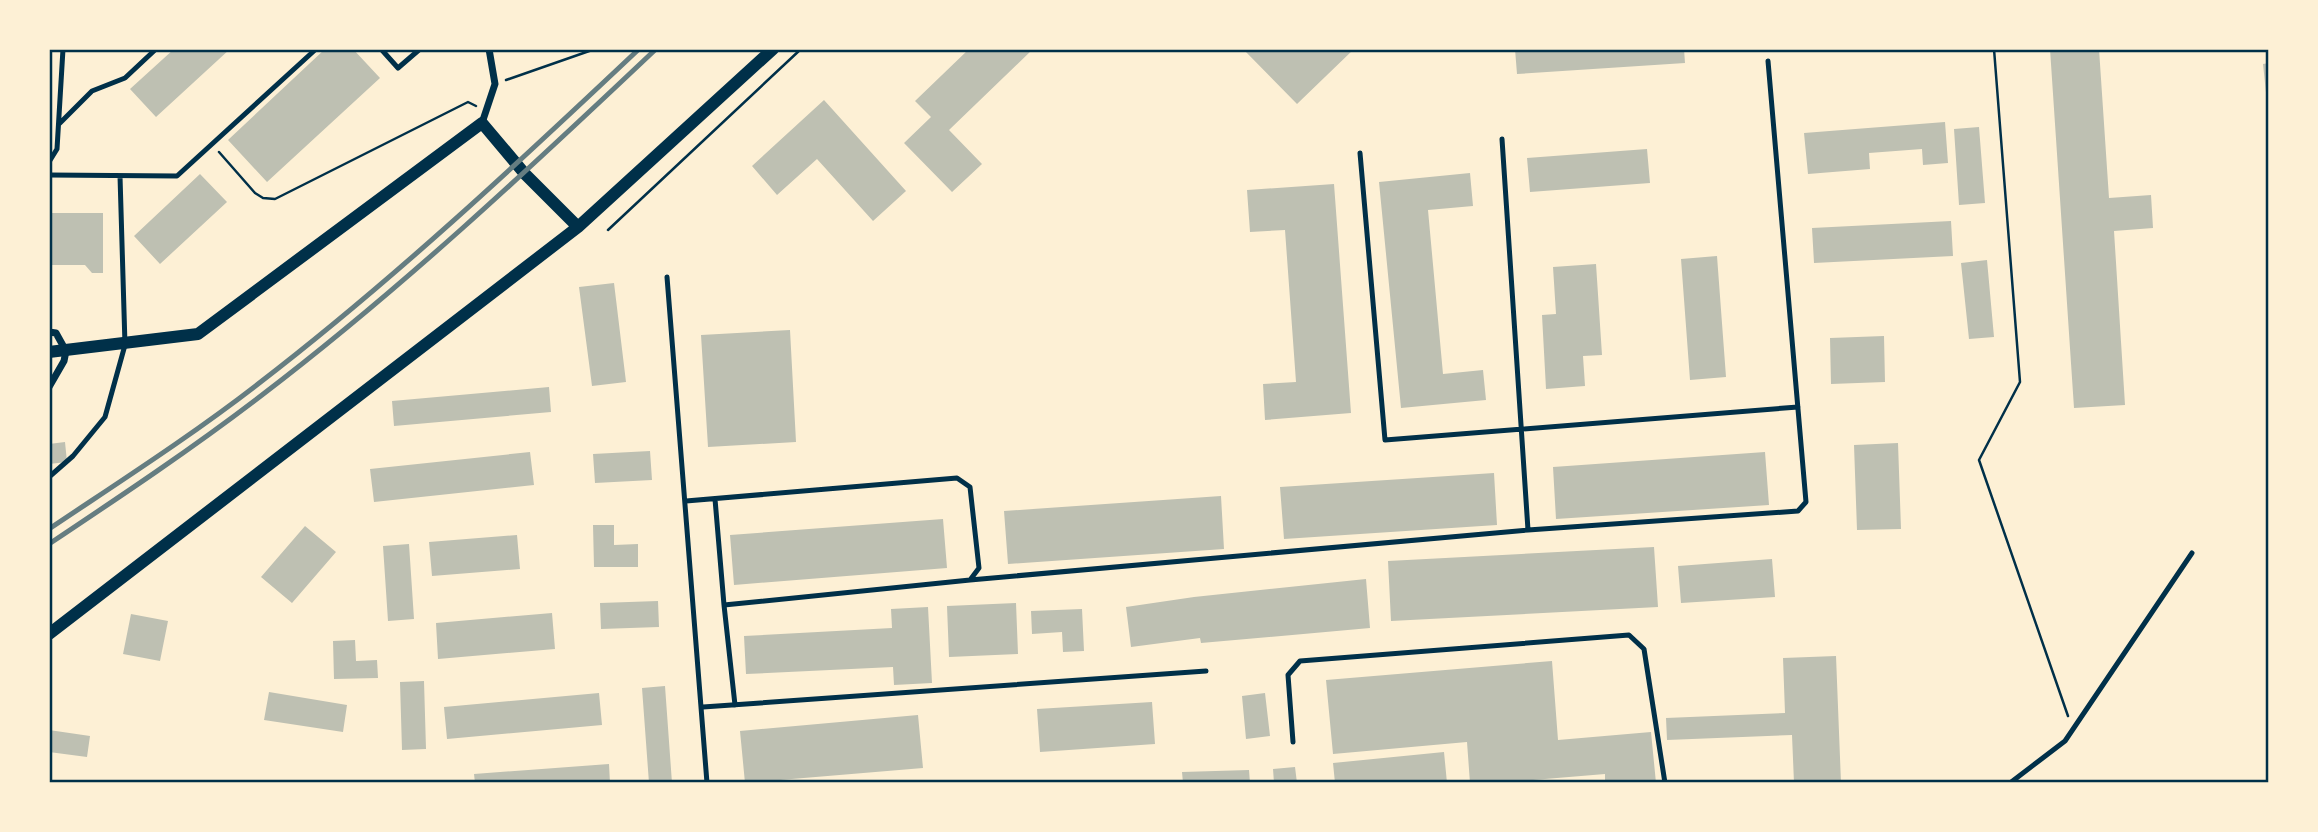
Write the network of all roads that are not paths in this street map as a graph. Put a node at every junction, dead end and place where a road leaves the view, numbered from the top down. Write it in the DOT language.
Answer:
graph roads {
  1 [pos="63,49"];
  2 [pos="156,49"];
  3 [pos="316,49"];
  4 [pos="381,49"];
  5 [pos="420,49"];
  6 [pos="489,49"];
  7 [pos="773,49"];
  8 [pos="1768,61"];
  9 [pos="484,117"];
  10 [pos="60,123"];
  11 [pos="1502,139"];
  12 [pos="1360,153"];
  13 [pos="49,162"];
  14 [pos="49,175"];
  15 [pos="120,176"];
  16 [pos="578,227"];
  17 [pos="667,277"];
  18 [pos="49,332"];
  19 [pos="125,345"];
  20 [pos="66,351"];
  21 [pos="49,352"];
  22 [pos="49,387"];
  23 [pos="1798,407"];
  24 [pos="1522,430"];
  25 [pos="49,477"];
  26 [pos="715,499"];
  27 [pos="686,501"];
  28 [pos="1528,530"];
  29 [pos="2192,553"];
  30 [pos="970,580"];
  31 [pos="724,605"];
  32 [pos="49,634"];
  33 [pos="1206,671"];
  34 [pos="735,705"];
  35 [pos="703,708"];
  36 [pos="1293,742"];
  37 [pos="707,783"];
  38 [pos="1665,783"];
  39 [pos="2010,783"];
  1 -- 10 [label="lane"];
  2 -- 10 [label="lane"];
  3 -- 15 [label="lane"];
  4 -- 5 [label="lane"];
  6 -- 9 [label="street"];
  7 -- 16 [label="street"];
  8 -- 23 [label="lane"];
  9 -- 16 [label="street"];
  9 -- 19 [label="street"];
  10 -- 13 [label="lane"];
  11 -- 24 [label="lane"];
  12 -- 24 [label="lane"];
  14 -- 15 [label="lane"];
  15 -- 19 [label="lane"];
  16 -- 32 [label="street"];
  17 -- 27 [label="lane"];
  18 -- 20 [label="street"];
  19 -- 20 [label="street"];
  19 -- 25 [label="lane"];
  20 -- 21 [label="street"];
  20 -- 22 [label="street"];
  23 -- 24 [label="lane"];
  23 -- 28 [label="lane"];
  24 -- 28 [label="lane"];
  26 -- 27 [label="lane"];
  26 -- 30 [label="lane"];
  26 -- 31 [label="lane"];
  27 -- 35 [label="lane"];
  28 -- 30 [label="lane"];
  29 -- 39 [label="lane"];
  30 -- 31 [label="lane"];
  31 -- 34 [label="lane"];
  33 -- 34 [label="lane"];
  34 -- 35 [label="lane"];
  35 -- 37 [label="lane"];
  36 -- 38 [label="lane"];
}
